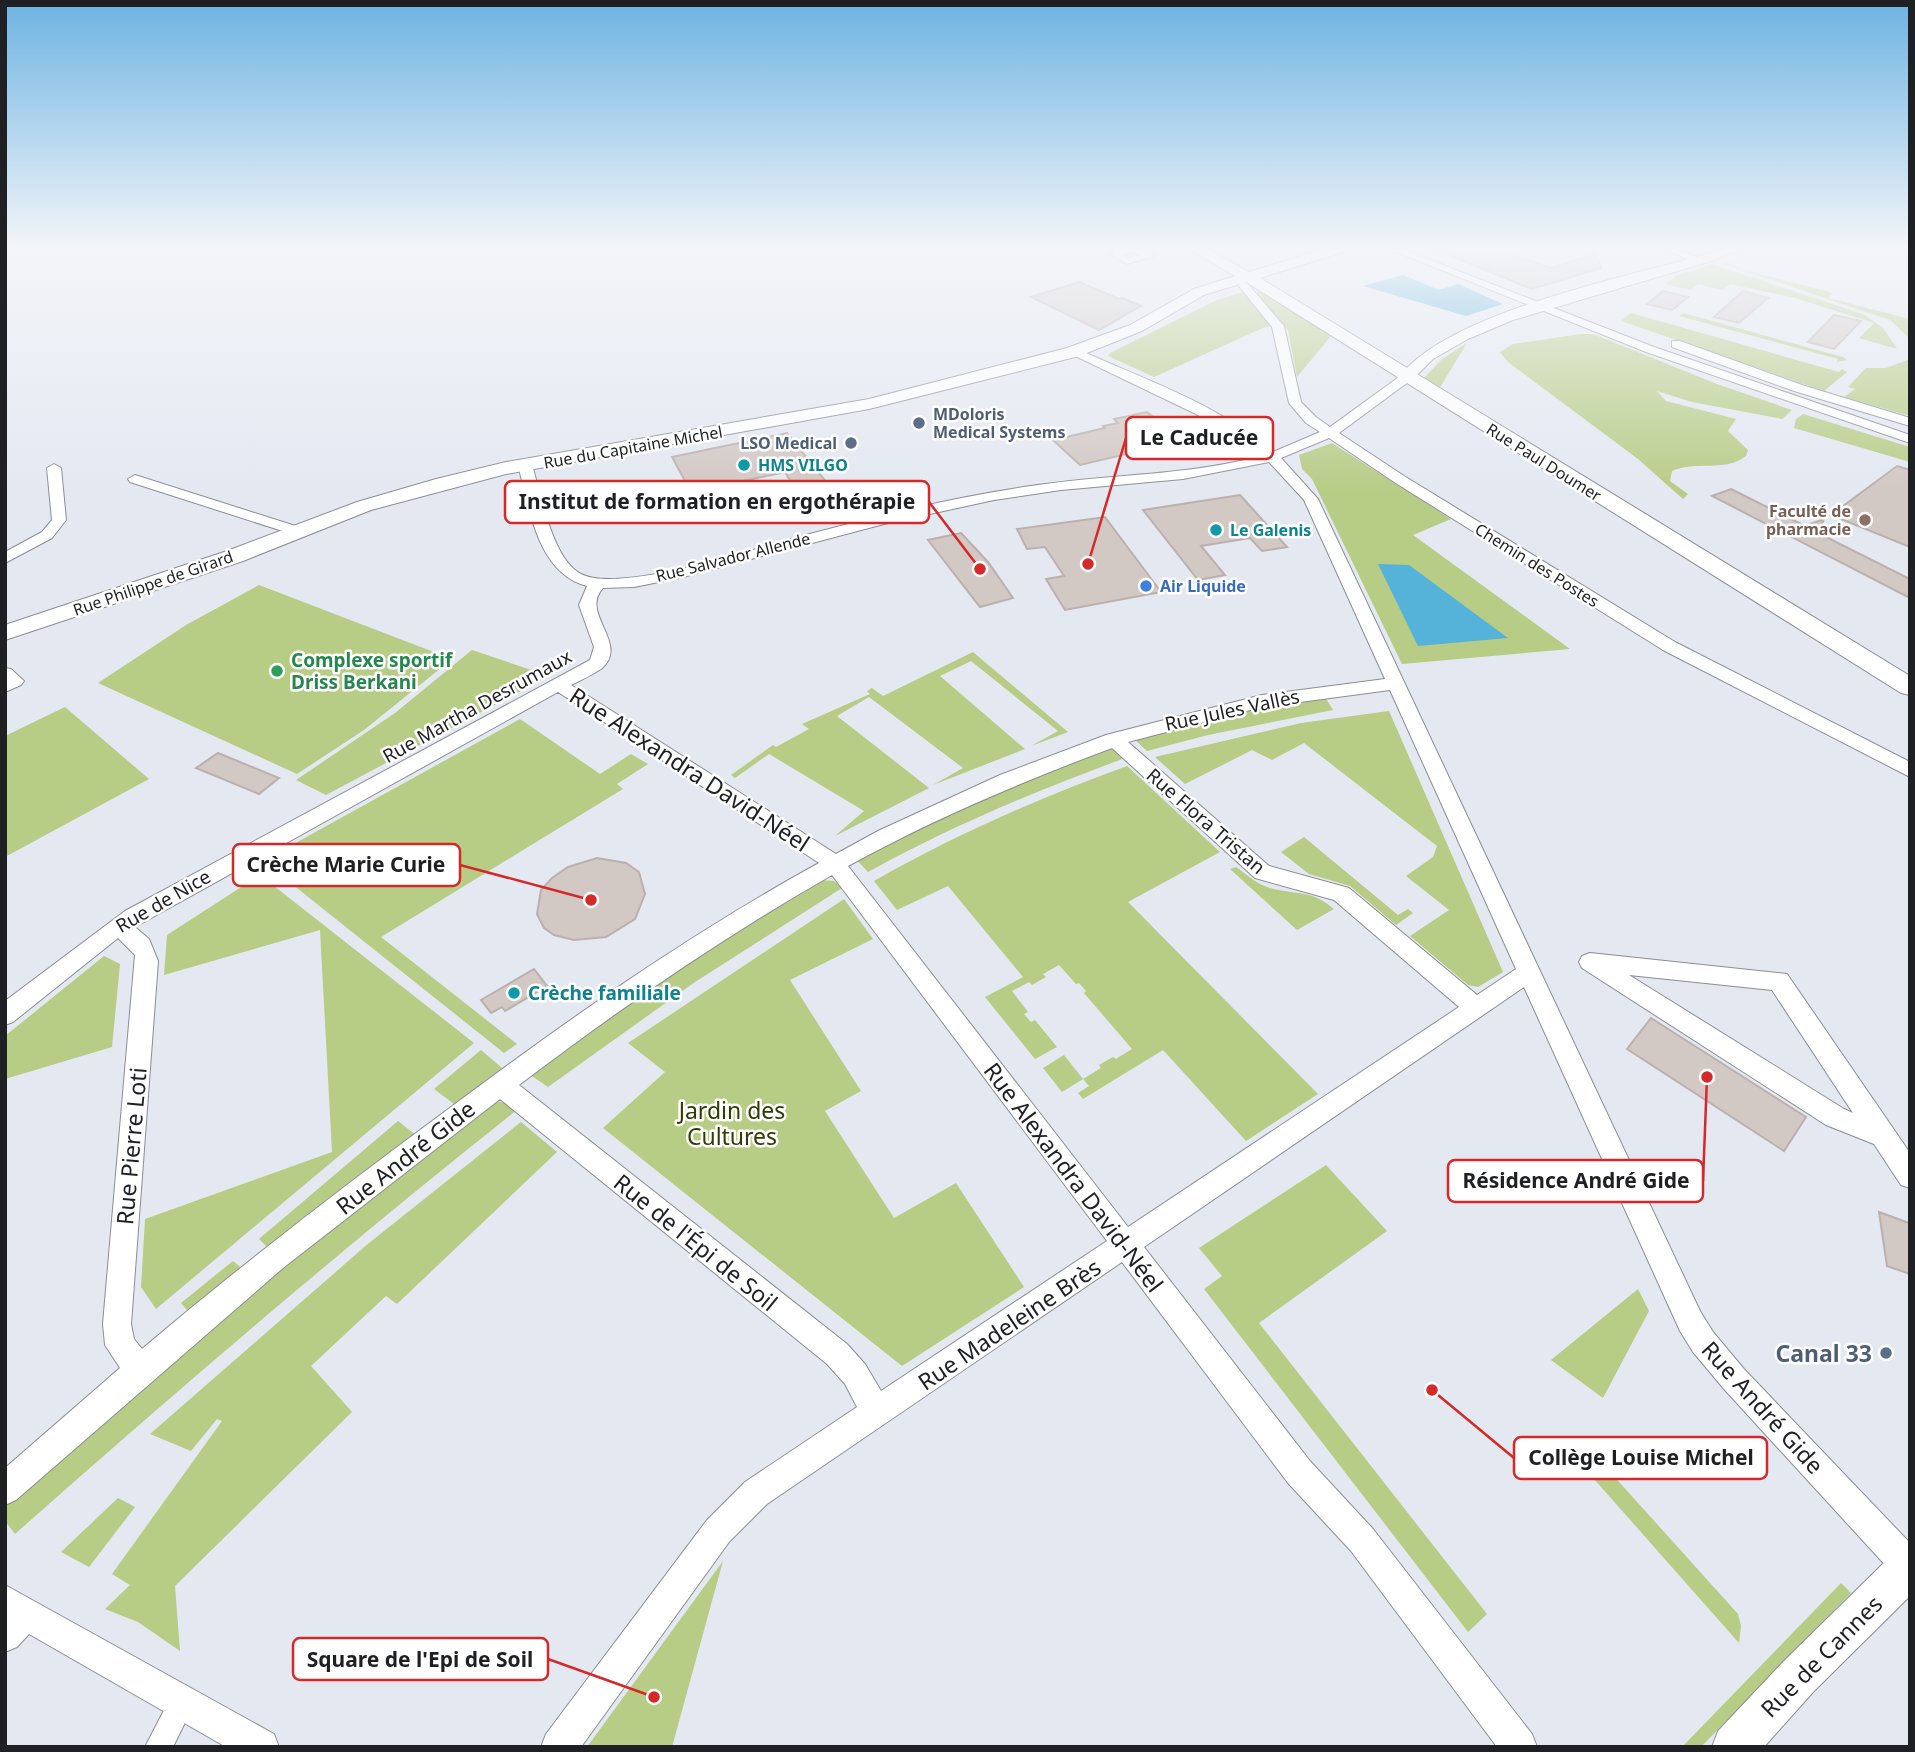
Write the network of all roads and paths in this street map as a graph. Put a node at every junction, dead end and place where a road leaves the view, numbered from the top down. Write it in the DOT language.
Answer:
graph roads {
  1 [pos="1130,331"];
  2 [pos="1279,331"];
  3 [pos="1334,331"];
  4 [pos="1474,331"];
  5 [pos="1600,331"];
  6 [pos="1658,338"];
  7 [pos="1073,352"];
  8 [pos="1407,377"];
  9 [pos="1910,422"];
  10 [pos="1331,433"];
  11 [pos="1910,439"];
  12 [pos="1272,457"];
  13 [pos="525,465"];
  14 [pos="54,468"];
  15 [pos="135,479"];
  16 [pos="300,532"];
  17 [pos="5,558"];
  18 [pos="600,582"];
  19 [pos="5,633"];
  20 [pos="5,673"];
  21 [pos="1397,683"];
  22 [pos="559,685"];
  23 [pos="5,686"];
  24 [pos="1910,687"];
  25 [pos="1113,739"];
  26 [pos="1910,770"];
  27 [pos="372,787"];
  28 [pos="833,863"];
  29 [pos="117,927"];
  30 [pos="1528,973"];
  31 [pos="1476,1008"];
  32 [pos="5,1015"];
  33 [pos="499,1084"];
  34 [pos="1884,1136"];
  35 [pos="1910,1176"];
  36 [pos="1125,1244"];
  37 [pos="141,1371"];
  38 [pos="877,1413"];
  39 [pos="5,1489"];
  40 [pos="1910,1567"];
  41 [pos="12,1617"];
  42 [pos="183,1700"];
  43 [pos="158,1747"];
  44 [pos="261,1747"];
  45 [pos="559,1747"];
  46 [pos="1519,1747"];
  47 [pos="1734,1747"];
  1 -- 7 [label="main road, Rue du Capitaine Michel"];
  2 -- 10 [label="street, Chemin des Postes"];
  3 -- 8 [label="main road, Rue Paul Doumer"];
  4 -- 8 [label="street"];
  5 -- 11 [label="street"];
  6 -- 9 [label="street"];
  7 -- 12 [label="street"];
  7 -- 13 [label="main road, Rue du Capitaine Michel"];
  8 -- 10 [label="street, Rue Salvador Allende"];
  8 -- 24 [label="main road, Rue Paul Doumer"];
  10 -- 12 [label="street, Rue Salvador Allende"];
  10 -- 26 [label="street, Chemin des Postes"];
  12 -- 18 [label="street, Rue Salvador Allende"];
  12 -- 21 [label="street"];
  13 -- 16 [label="main road, Rue du Capitaine Michel"];
  13 -- 18 [label="street, Rue Salvador Allende"];
  14 -- 17 [label="street"];
  15 -- 16 [label="street"];
  16 -- 19 [label="main road, Rue Philippe de Girard"];
  18 -- 22 [label="street, Rue Martha Desrumaux"];
  20 -- 23 [label="street"];
  21 -- 25 [label="street, Rue Jules Vallès"];
  21 -- 30 [label="street, Rue André Gide"];
  22 -- 27 [label="street, Rue Martha Desrumaux"];
  22 -- 28 [label="street, Rue Alexandra David-Néel"];
  25 -- 28 [label="street, Rue Jules Vallès"];
  25 -- 31 [label="street, Rue Flora Tristan"];
  27 -- 29 [label="street, Rue de Nice"];
  28 -- 33 [label="street, Rue André Gide"];
  28 -- 36 [label="street, Rue Alexandra David-Néel"];
  29 -- 32 [label="street, Rue de Nice"];
  29 -- 37 [label="street, Rue Pierre Loti"];
  30 -- 31 [label="street, Rue Madeleine Brès"];
  30 -- 40 [label="street, Rue André Gide"];
  31 -- 36 [label="street, Rue Madeleine Brès"];
  33 -- 37 [label="street, Rue André Gide"];
  33 -- 38 [label="street, Rue de l'Épi de Soil"];
  34 -- 34 [label="street"];
  34 -- 35 [label="street"];
  36 -- 38 [label="street, Rue Madeleine Brès"];
  36 -- 46 [label="street, Rue Alexandra David-Néel"];
  37 -- 39 [label="street, Rue André Gide"];
  38 -- 45 [label="street, Rue Madeleine Brès"];
  40 -- 47 [label="street, Rue de Cannes"];
  41 -- 42 [label="street"];
  42 -- 43 [label="street"];
  42 -- 44 [label="street"];
}
